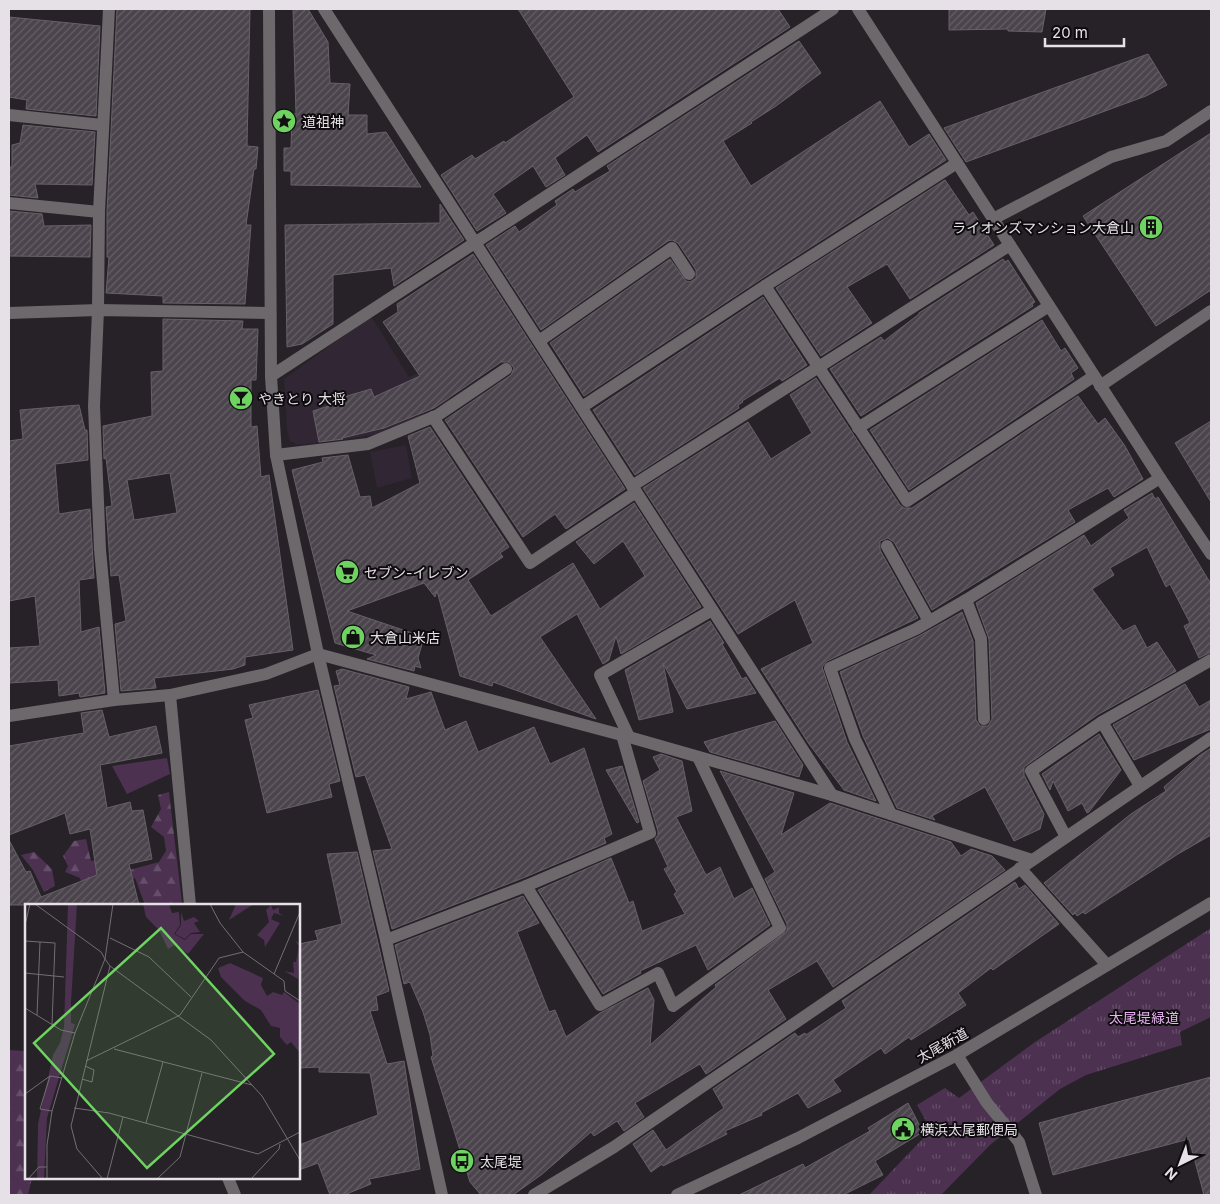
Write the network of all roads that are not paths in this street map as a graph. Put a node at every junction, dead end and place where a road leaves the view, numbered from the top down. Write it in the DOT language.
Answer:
graph roads {
  1 [pos="108,9"];
  2 [pos="269,9"];
  3 [pos="324,9"];
  4 [pos="833,9"];
  5 [pos="858,9"];
  6 [pos="1211,111"];
  7 [pos="9,115"];
  8 [pos="102,125"];
  9 [pos="957,163"];
  10 [pos="9,203"];
  11 [pos="99,212"];
  12 [pos="993,219"];
  13 [pos="475,242"];
  14 [pos="1010,245"];
  15 [pos="689,274"];
  16 [pos="765,286"];
  17 [pos="1049,306"];
  18 [pos="98,310"];
  19 [pos="1211,311"];
  20 [pos="9,313"];
  21 [pos="270,313"];
  22 [pos="539,341"];
  23 [pos="818,366"];
  24 [pos="506,369"];
  25 [pos="271,376"];
  26 [pos="1097,381"];
  27 [pos="582,408"];
  28 [pos="433,417"];
  29 [pos="858,428"];
  30 [pos="276,455"];
  31 [pos="1160,478"];
  32 [pos="634,489"];
  33 [pos="887,546"];
  34 [pos="1211,554"];
  35 [pos="966,600"];
  36 [pos="712,610"];
  37 [pos="929,621"];
  38 [pos="318,654"];
  39 [pos="1211,660"];
  40 [pos="170,695"];
  41 [pos="114,700"];
  42 [pos="9,716"];
  43 [pos="984,719"];
  44 [pos="1102,722"];
  45 [pos="625,736"];
  46 [pos="1211,738"];
  47 [pos="698,757"];
  48 [pos="1140,786"];
  49 [pos="832,795"];
  50 [pos="891,814"];
  51 [pos="1066,837"];
  52 [pos="1032,860"];
  53 [pos="1020,868"];
  54 [pos="526,886"];
  55 [pos="1211,903"];
  56 [pos="190,904"];
  57 [pos="386,940"];
  58 [pos="1107,965"];
  59 [pos="958,1055"];
  60 [pos="228,1179"];
  61 [pos="235,1195"];
  62 [pos="442,1195"];
  63 [pos="534,1195"];
  64 [pos="677,1195"];
  65 [pos="1036,1195"];
  1 -- 8 [label="street"];
  2 -- 21 [label="street"];
  3 -- 13 [label="street"];
  4 -- 13 [label="street"];
  5 -- 9 [label="street"];
  6 -- 12 [label="street"];
  7 -- 8 [label="street"];
  8 -- 11 [label="street"];
  9 -- 12 [label="street"];
  9 -- 16 [label="street"];
  10 -- 11 [label="street"];
  11 -- 18 [label="street"];
  12 -- 14 [label="street"];
  13 -- 22 [label="street"];
  13 -- 25 [label="street"];
  14 -- 17 [label="street"];
  14 -- 23 [label="street"];
  15 -- 22 [label="street"];
  16 -- 23 [label="street"];
  16 -- 27 [label="street"];
  17 -- 26 [label="street"];
  17 -- 29 [label="street"];
  18 -- 20 [label="street"];
  18 -- 21 [label="street"];
  18 -- 41 [label="street"];
  19 -- 26 [label="street"];
  21 -- 25 [label="street"];
  22 -- 27 [label="street"];
  23 -- 29 [label="street"];
  23 -- 32 [label="street"];
  24 -- 28 [label="street"];
  25 -- 30 [label="street"];
  26 -- 29 [label="street"];
  26 -- 31 [label="street"];
  27 -- 32 [label="street"];
  28 -- 30 [label="street"];
  28 -- 32 [label="street"];
  30 -- 38 [label="street"];
  31 -- 34 [label="street"];
  31 -- 35 [label="street"];
  32 -- 36 [label="street"];
  33 -- 37 [label="street"];
  35 -- 37 [label="street"];
  35 -- 43 [label="street"];
  36 -- 45 [label="street"];
  36 -- 49 [label="street"];
  37 -- 50 [label="street"];
  38 -- 40 [label="street"];
  38 -- 45 [label="street"];
  38 -- 57 [label="street"];
  39 -- 44 [label="street"];
  40 -- 41 [label="street"];
  40 -- 56 [label="street"];
  41 -- 42 [label="street"];
  44 -- 48 [label="street"];
  44 -- 51 [label="street"];
  45 -- 47 [label="street"];
  45 -- 54 [label="street"];
  46 -- 48 [label="street"];
  47 -- 49 [label="street"];
  47 -- 54 [label="street"];
  48 -- 51 [label="street"];
  49 -- 50 [label="street"];
  50 -- 52 [label="street"];
  51 -- 52 [label="street"];
  52 -- 53 [label="street"];
  53 -- 58 [label="street"];
  53 -- 63 [label="street"];
  54 -- 57 [label="street"];
  55 -- 58 [label="street, 太尾新道"];
  57 -- 62 [label="street"];
  58 -- 59 [label="street, 太尾新道"];
  59 -- 64 [label="street, 太尾新道"];
  59 -- 65 [label="street"];
  60 -- 61 [label="street"];
}
